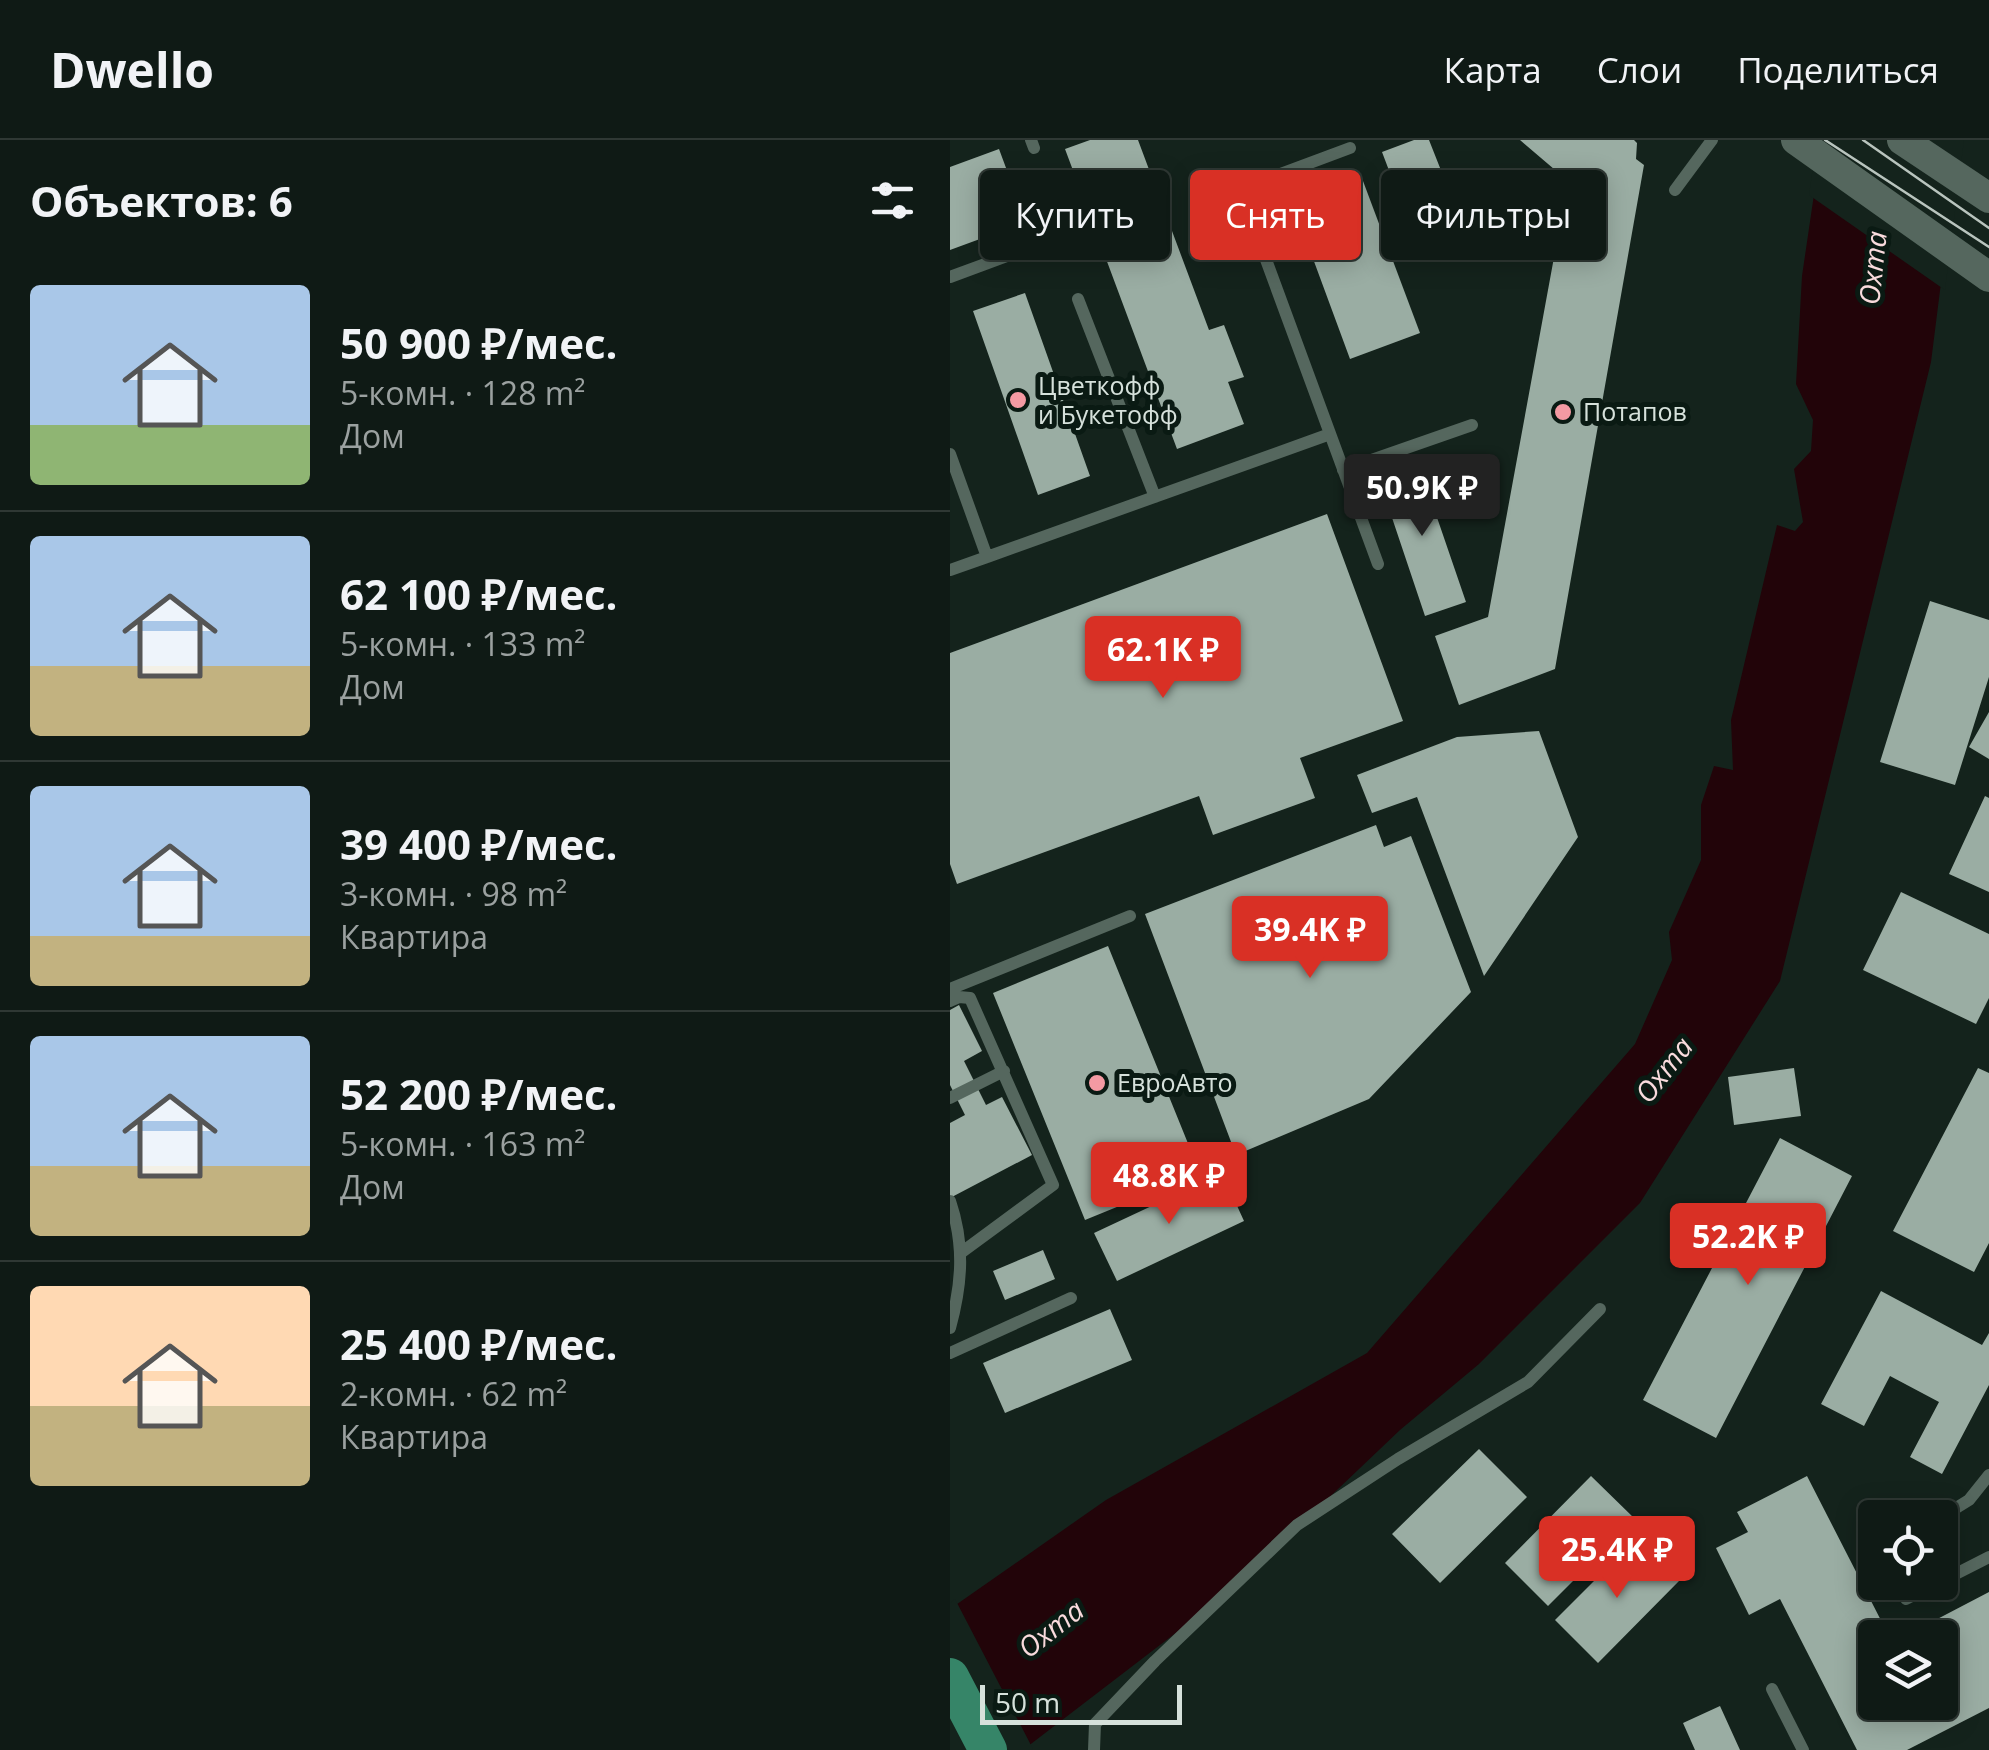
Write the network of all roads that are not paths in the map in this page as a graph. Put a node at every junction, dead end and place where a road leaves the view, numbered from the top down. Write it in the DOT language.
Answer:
graph roads {
  1 [pos="1712,140"];
  2 [pos="1796,140"];
  3 [pos="1902,140"];
  4 [pos="1350,148"];
  5 [pos="1675,190"];
  6 [pos="1984,195"];
  7 [pos="996,260"];
  8 [pos="1979,270"];
  9 [pos="950,277"];
  10 [pos="1078,299"];
  11 [pos="1472,424"];
  12 [pos="1330,434"];
  13 [pos="950,454"];
  14 [pos="1343,470"];
  15 [pos="1155,497"];
  16 [pos="987,556"];
  17 [pos="1378,564"];
  18 [pos="950,570"];
  19 [pos="1130,916"];
  20 [pos="950,989"];
  21 [pos="950,1002"];
  22 [pos="1004,1071"];
  23 [pos="950,1098"];
  24 [pos="950,1201"];
  25 [pos="962,1252"];
  26 [pos="1071,1298"];
  27 [pos="1600,1309"];
  28 [pos="950,1328"];
  29 [pos="950,1353"];
  30 [pos="1989,1475"];
  31 [pos="1958,1507"];
  32 [pos="1989,1558"];
  33 [pos="1958,1573"];
  34 [pos="950,1677"];
  35 [pos="1772,1690"];
  36 [pos="988,1750"];
  37 [pos="1094,1750"];
  38 [pos="1803,1750"];
  1 -- 5 [label="lane"];
  2 -- 8 [label="street"];
  3 -- 6 [label="street"];
  4 -- 12 [label="lane"];
  7 -- 9 [label="lane"];
  10 -- 15 [label="lane"];
  11 -- 14 [label="lane"];
  12 -- 14 [label="lane"];
  12 -- 15 [label="lane"];
  13 -- 16 [label="lane"];
  14 -- 17 [label="lane"];
  15 -- 16 [label="lane"];
  16 -- 18 [label="lane"];
  19 -- 20 [label="lane"];
  21 -- 22 [label="lane"];
  22 -- 23 [label="lane"];
  22 -- 25 [label="lane"];
  24 -- 25 [label="lane"];
  25 -- 28 [label="lane"];
  26 -- 29 [label="lane"];
  27 -- 37 [label="lane"];
  30 -- 31 [label="lane"];
  32 -- 33 [label="lane"];
  34 -- 36 [label="main road"];
  35 -- 38 [label="lane"];
}
